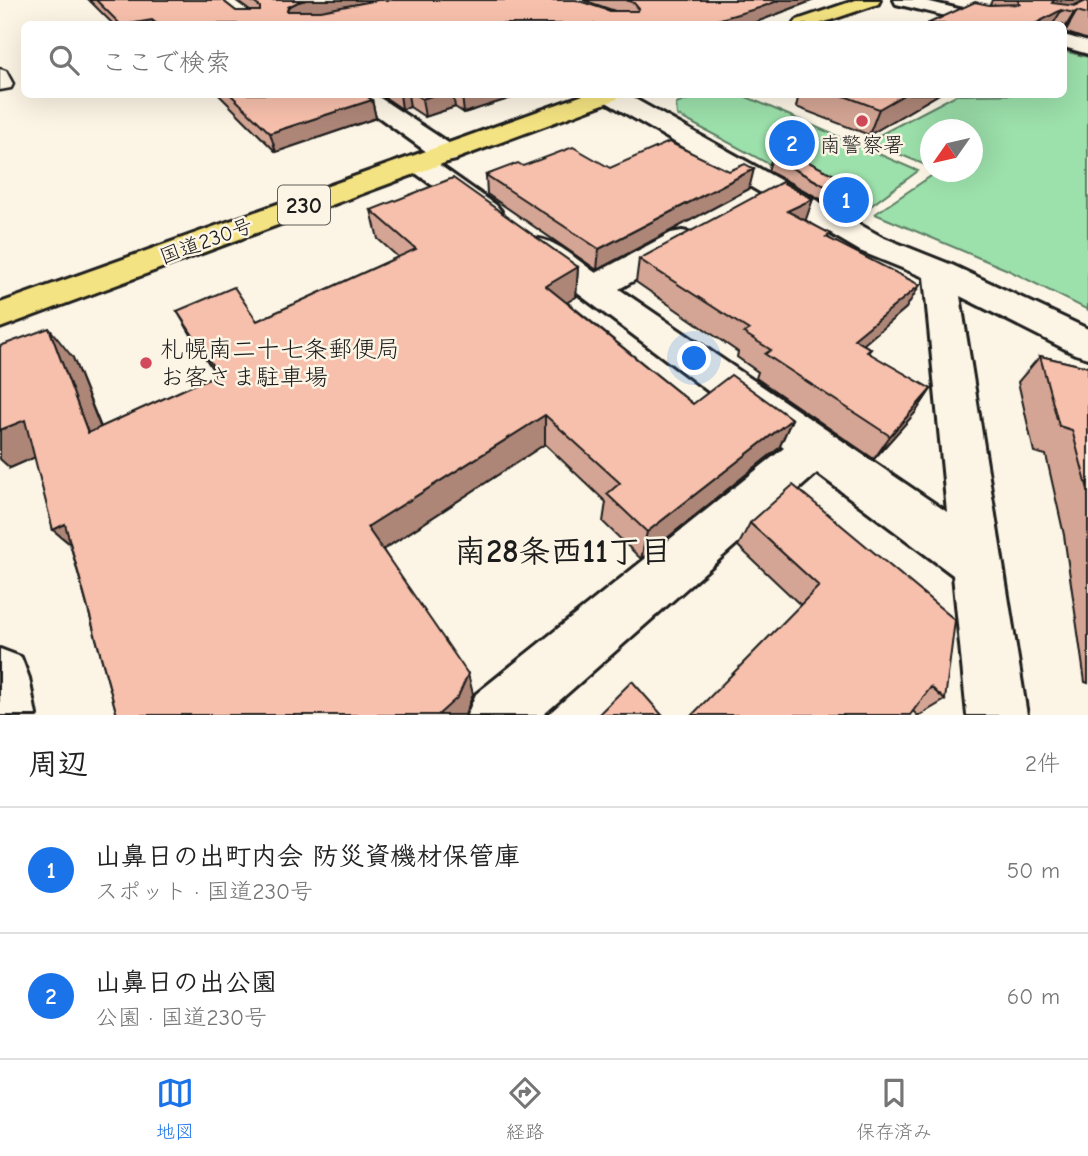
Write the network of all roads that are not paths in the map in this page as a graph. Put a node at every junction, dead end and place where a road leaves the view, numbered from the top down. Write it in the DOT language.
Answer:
graph roads {
  1 [pos="872,0"];
  2 [pos="902,0"];
  3 [pos="812,21"];
  4 [pos="986,21"];
  5 [pos="1067,42"];
  6 [pos="1088,48"];
  7 [pos="0,74"];
  8 [pos="0,85"];
  9 [pos="363,98"];
  10 [pos="598,98"];
  11 [pos="616,98"];
  12 [pos="433,159"];
  13 [pos="775,189"];
  14 [pos="740,208"];
  15 [pos="704,228"];
  16 [pos="940,272"];
  17 [pos="595,288"];
  18 [pos="0,316"];
  19 [pos="1088,345"];
  20 [pos="817,446"];
  21 [pos="977,562"];
  22 [pos="0,678"];
  23 [pos="6,715"];
  24 [pos="498,715"];
  25 [pos="997,715"];
  1 -- 3 [label="highway"];
  2 -- 4 [label="street"];
  5 -- 6 [label="street"];
  7 -- 8 [label="lane"];
  9 -- 12 [label="street"];
  10 -- 12 [label="highway, 国道230号 / 230"];
  11 -- 13 [label="street"];
  12 -- 17 [label="street"];
  12 -- 18 [label="highway, 国道230号 / 230"];
  13 -- 14 [label="street"];
  13 -- 16 [label="street"];
  15 -- 17 [label="street"];
  16 -- 19 [label="street"];
  16 -- 21 [label="street"];
  17 -- 20 [label="street"];
  20 -- 21 [label="street"];
  20 -- 24 [label="street"];
  21 -- 25 [label="street"];
  22 -- 23 [label="street"];
}
